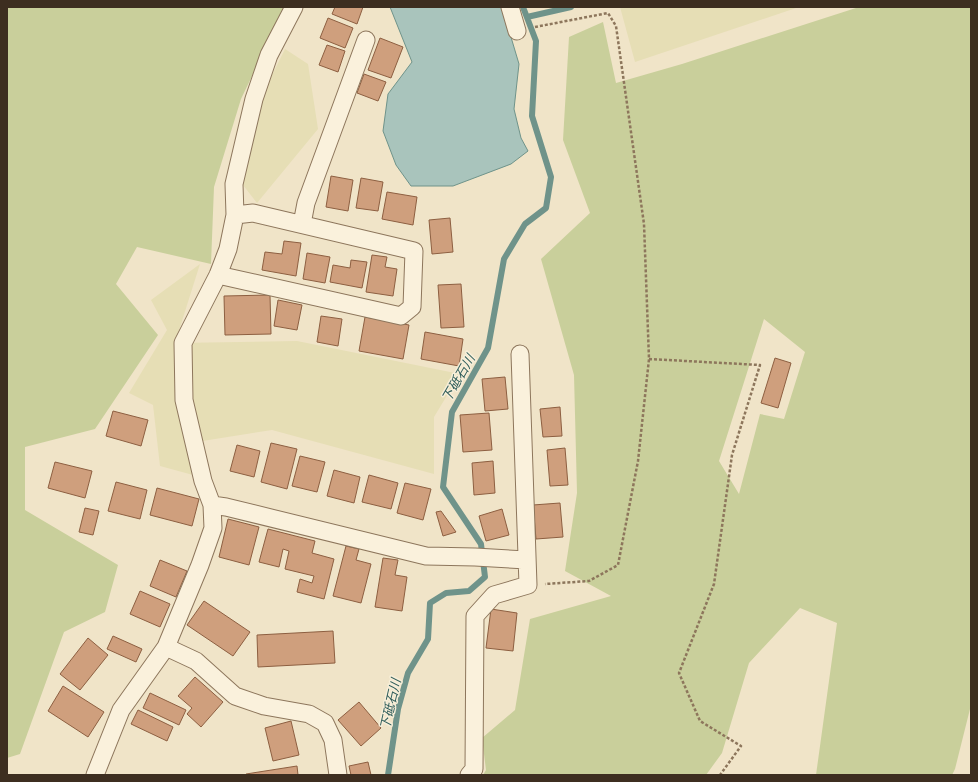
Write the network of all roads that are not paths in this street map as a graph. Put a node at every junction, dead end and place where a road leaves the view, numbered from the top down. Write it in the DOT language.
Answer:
graph roads {
  1 [pos="294,7"];
  2 [pos="510,7"];
  3 [pos="517,31"];
  4 [pos="366,40"];
  5 [pos="235,215"];
  6 [pos="302,224"];
  7 [pos="218,275"];
  8 [pos="520,354"];
  9 [pos="212,505"];
  10 [pos="527,560"];
  11 [pos="166,647"];
  12 [pos="95,775"];
  13 [pos="338,775"];
  14 [pos="469,775"];
  1 -- 5 [label="street"];
  2 -- 3 [label="street"];
  4 -- 6 [label="street"];
  5 -- 6 [label="street"];
  5 -- 7 [label="street"];
  6 -- 7 [label="street"];
  7 -- 9 [label="street"];
  8 -- 10 [label="street"];
  9 -- 10 [label="street"];
  9 -- 11 [label="street"];
  10 -- 14 [label="street"];
  11 -- 12 [label="street"];
  11 -- 13 [label="street"];
}
